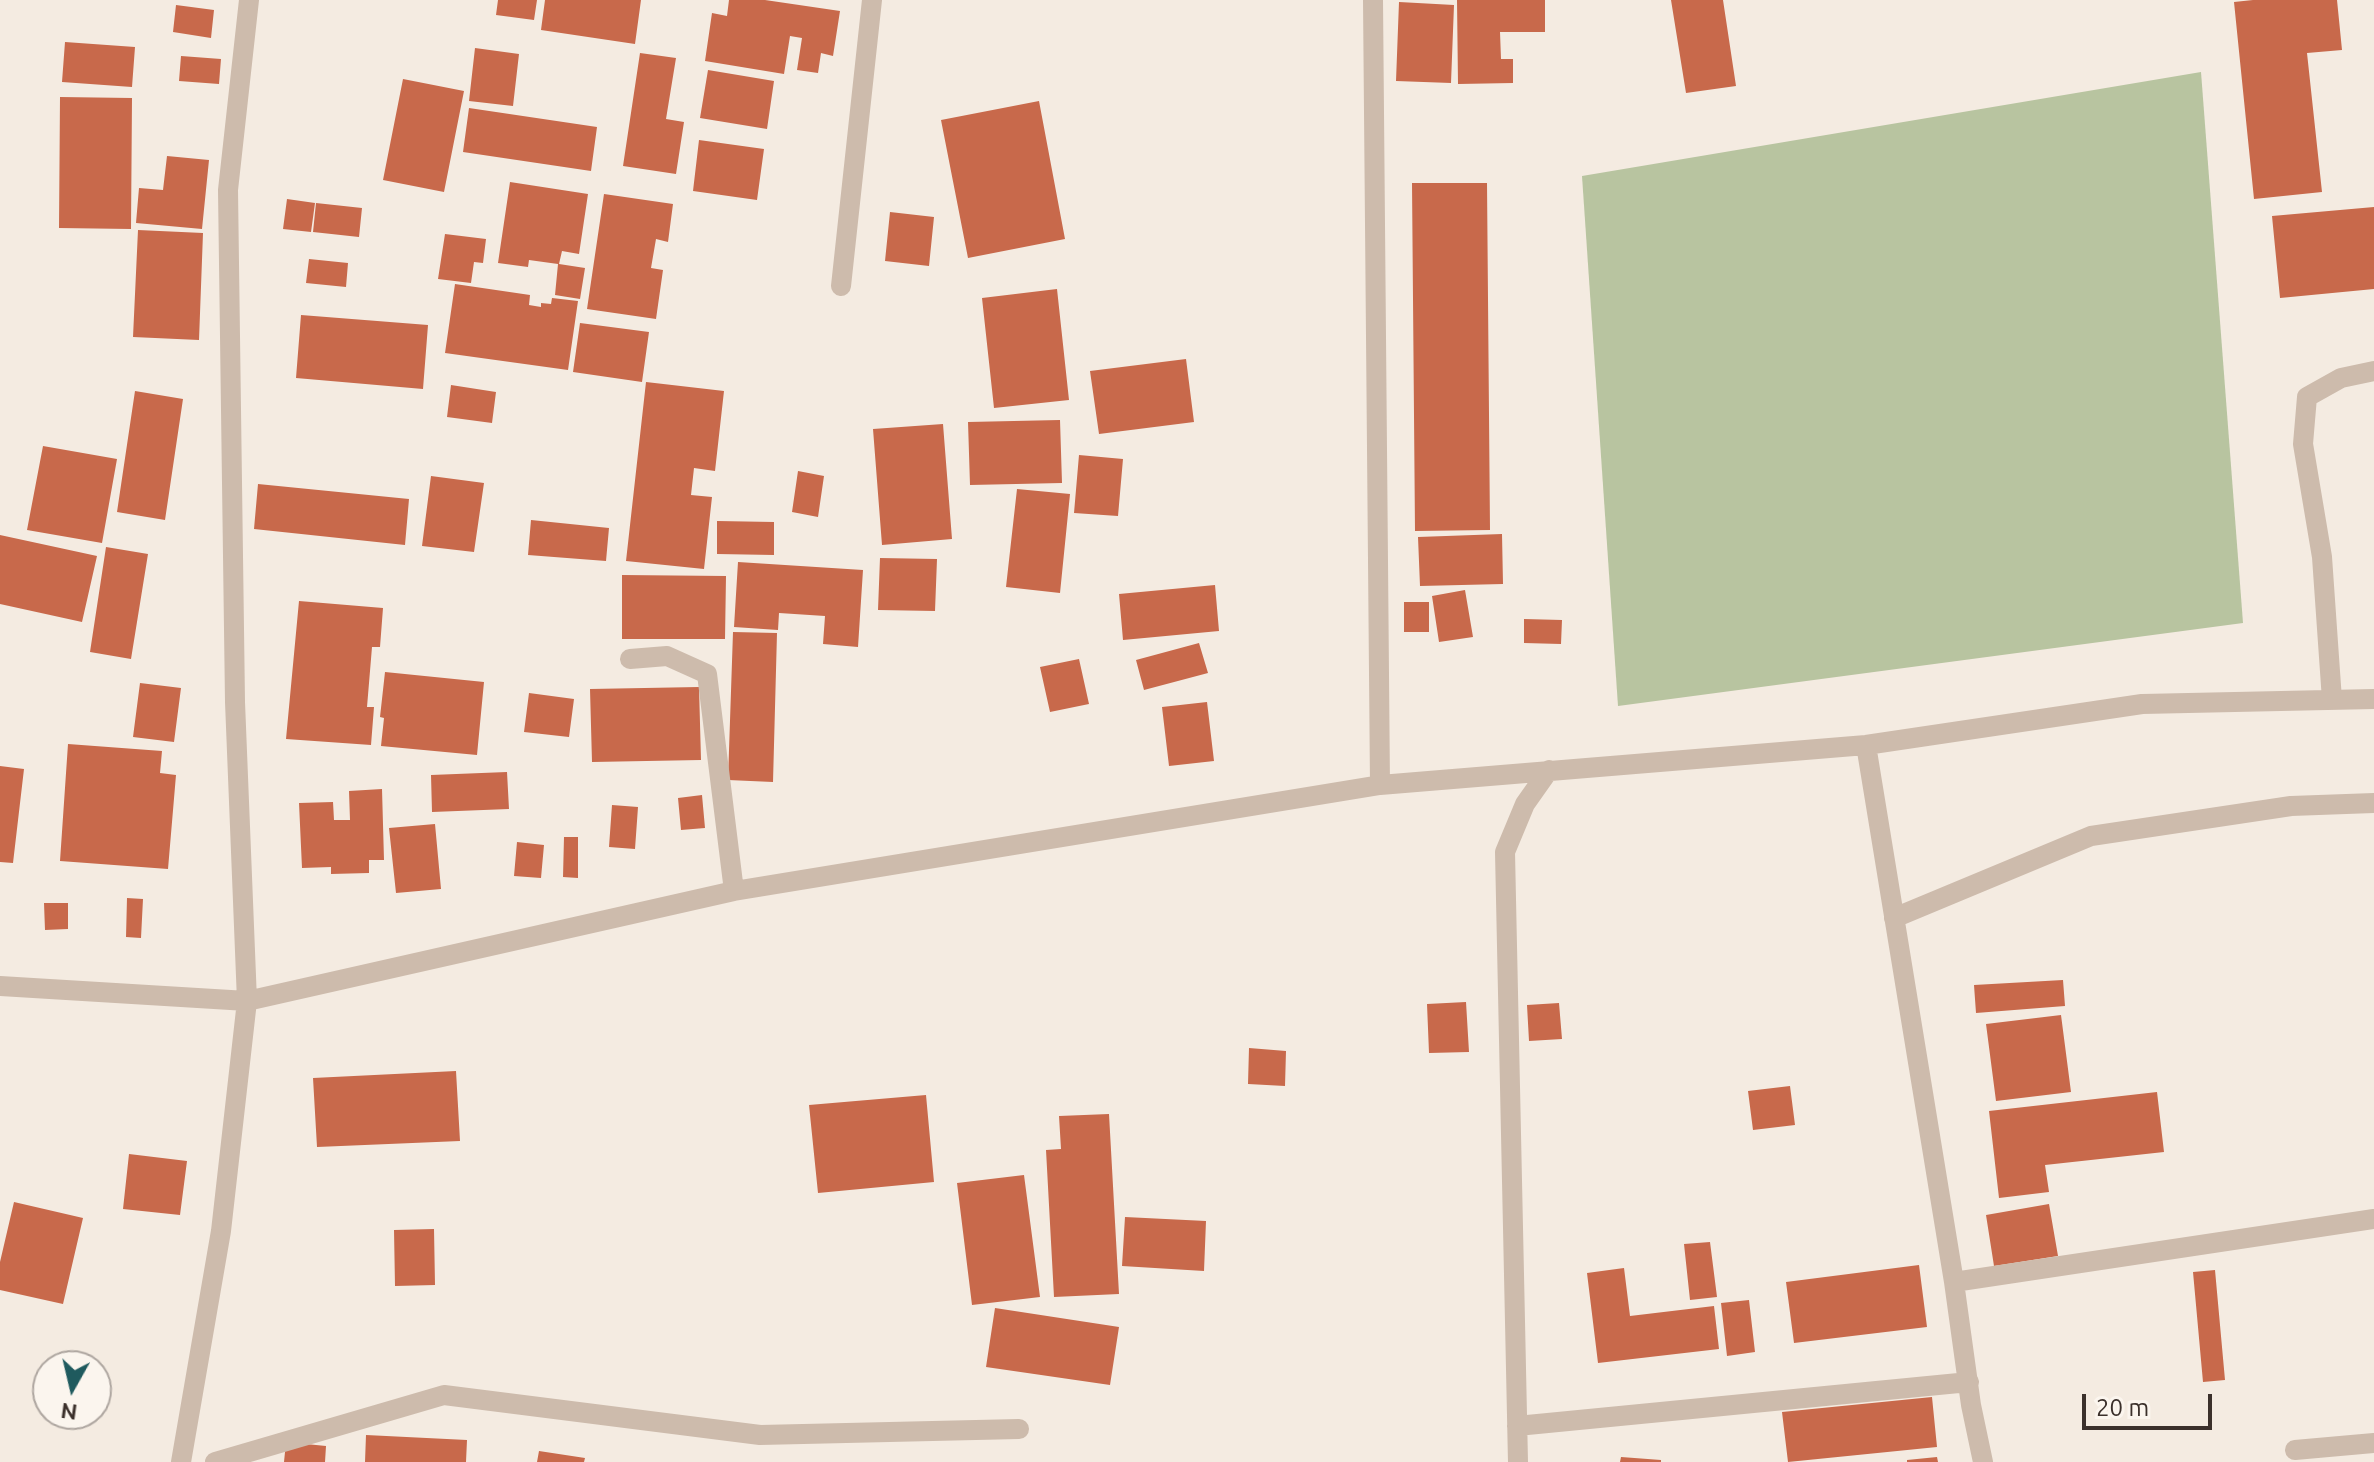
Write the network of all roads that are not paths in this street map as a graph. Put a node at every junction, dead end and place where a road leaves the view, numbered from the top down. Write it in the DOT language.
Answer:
graph roads {
  1 [pos="249,0"];
  2 [pos="872,0"];
  3 [pos="1373,0"];
  4 [pos="841,286"];
  5 [pos="2374,371"];
  6 [pos="630,659"];
  7 [pos="2374,699"];
  8 [pos="2332,700"];
  9 [pos="1866,745"];
  10 [pos="1549,770"];
  11 [pos="1380,785"];
  12 [pos="2374,803"];
  13 [pos="734,891"];
  14 [pos="1894,918"];
  15 [pos="0,986"];
  16 [pos="247,1001"];
  17 [pos="2374,1219"];
  18 [pos="1954,1282"];
  19 [pos="1969,1382"];
  20 [pos="1517,1426"];
  21 [pos="1019,1429"];
  22 [pos="2374,1443"];
  23 [pos="2295,1450"];
  24 [pos="181,1462"];
  25 [pos="215,1462"];
  26 [pos="1518,1462"];
  27 [pos="1983,1462"];
  1 -- 16 [label="street"];
  2 -- 4 [label="street"];
  3 -- 11 [label="street"];
  5 -- 8 [label="street"];
  6 -- 13 [label="street"];
  7 -- 8 [label="street"];
  8 -- 9 [label="street"];
  9 -- 10 [label="street"];
  9 -- 14 [label="street"];
  10 -- 11 [label="street"];
  10 -- 20 [label="street"];
  11 -- 13 [label="street"];
  12 -- 14 [label="street"];
  13 -- 16 [label="street"];
  14 -- 18 [label="street"];
  15 -- 16 [label="street"];
  16 -- 24 [label="street"];
  17 -- 18 [label="street"];
  18 -- 19 [label="street"];
  19 -- 20 [label="street"];
  19 -- 27 [label="street"];
  20 -- 26 [label="street"];
  21 -- 25 [label="street"];
  22 -- 23 [label="street"];
}
